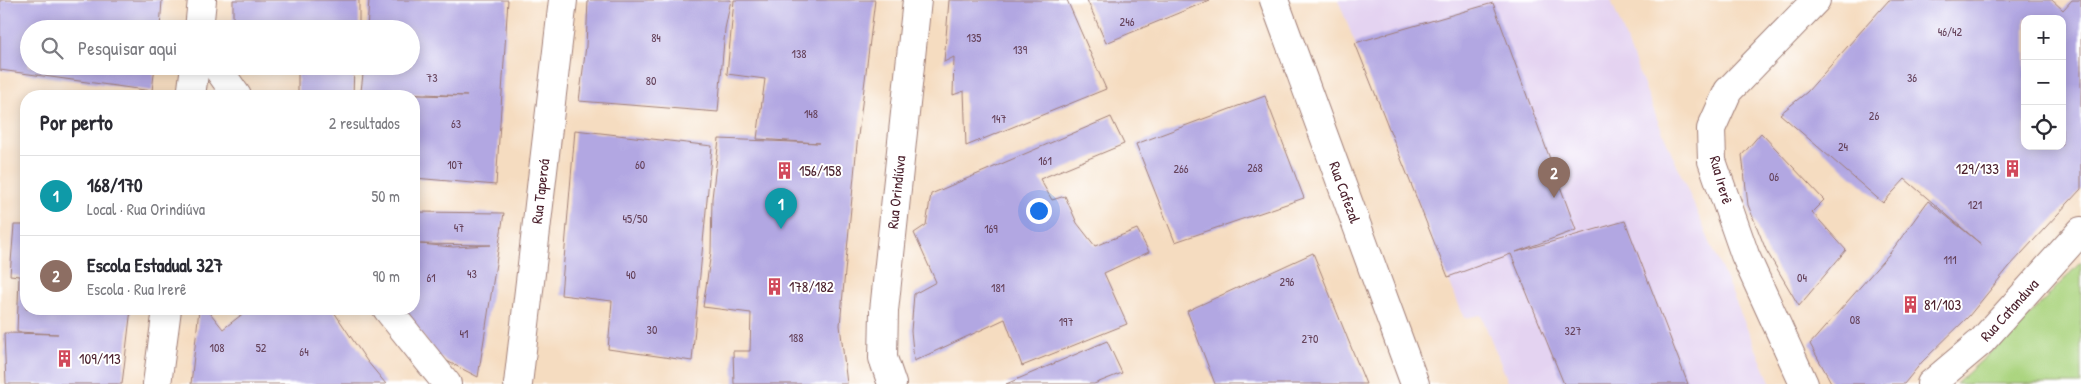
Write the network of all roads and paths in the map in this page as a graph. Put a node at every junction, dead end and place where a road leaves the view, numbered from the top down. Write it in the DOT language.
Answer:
graph roads {
  1 [pos="202,0"];
  2 [pos="563,0"];
  3 [pos="917,0"];
  4 [pos="1274,0"];
  5 [pos="1816,0"];
  6 [pos="200,20"];
  7 [pos="194,75"];
  8 [pos="222,75"];
  9 [pos="193,90"];
  10 [pos="233,90"];
  11 [pos="2081,231"];
  12 [pos="166,315"];
  13 [pos="391,315"];
  14 [pos="157,384"];
  15 [pos="447,384"];
  16 [pos="518,384"];
  17 [pos="892,384"];
  18 [pos="1415,384"];
  19 [pos="1804,384"];
  20 [pos="1931,384"];
  1 -- 6 [label="street"];
  2 -- 16 [label="street, Rua Taperoá"];
  3 -- 17 [label="street, Rua Orindiúva"];
  4 -- 18 [label="street, Rua Cafezal"];
  5 -- 19 [label="street, Rua Irerê"];
  7 -- 9 [label="street"];
  8 -- 10 [label="street"];
  11 -- 20 [label="street, Rua Catanduva"];
  12 -- 14 [label="street"];
  13 -- 15 [label="street"];
}
